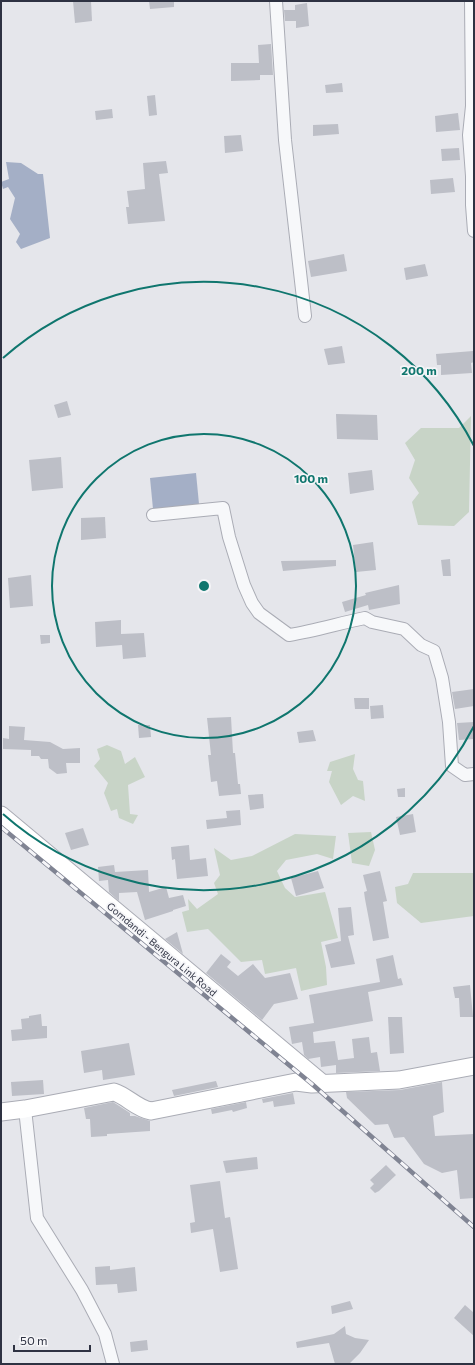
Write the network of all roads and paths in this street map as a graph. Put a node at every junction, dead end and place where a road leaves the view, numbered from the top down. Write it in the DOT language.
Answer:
graph roads {
  1 [pos="276,1"];
  2 [pos="471,1"];
  3 [pos="474,231"];
  4 [pos="305,316"];
  5 [pos="153,516"];
  6 [pos="474,774"];
  7 [pos="1,814"];
  8 [pos="474,1066"];
  9 [pos="322,1083"];
  10 [pos="25,1109"];
  11 [pos="1,1112"];
  12 [pos="113,1364"];
  1 -- 4 [label="street"];
  2 -- 3 [label="street"];
  5 -- 6 [label="street"];
  7 -- 9 [label="main road, Gomdandi - Bengura Link Road"];
  8 -- 9 [label="main road"];
  9 -- 10 [label="main road"];
  10 -- 11 [label="main road"];
  10 -- 12 [label="street"];
}
